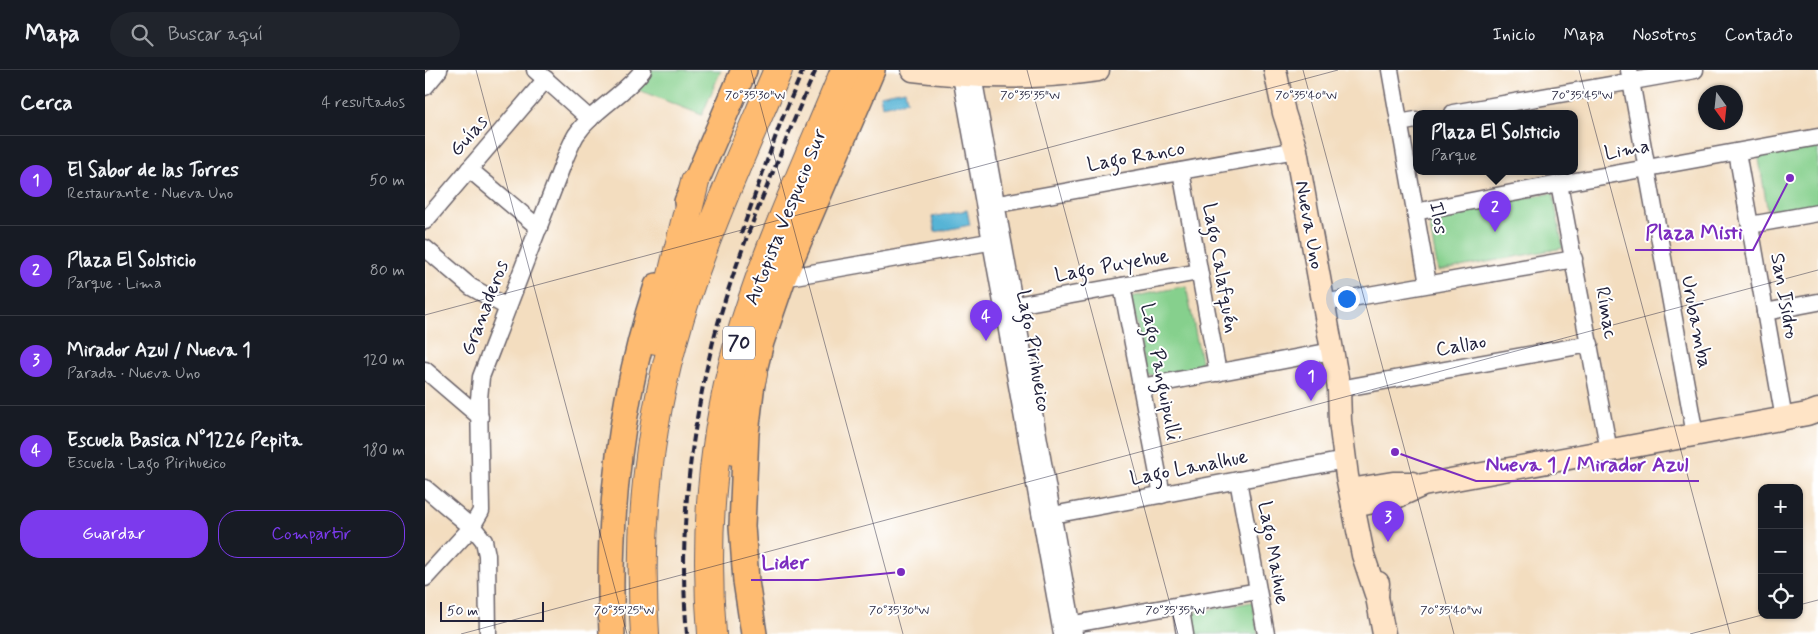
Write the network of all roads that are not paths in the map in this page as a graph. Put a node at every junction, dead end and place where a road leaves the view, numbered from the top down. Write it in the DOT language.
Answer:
graph roads {
  1 [pos="439,70"];
  2 [pos="643,70"];
  3 [pos="744,70"];
  4 [pos="779,70"];
  5 [pos="867,70"];
  6 [pos="913,70"];
  7 [pos="1098,70"];
  8 [pos="1275,70"];
  9 [pos="1290,70"];
  10 [pos="1390,70"];
  11 [pos="1695,70"];
  12 [pos="540,75"];
  13 [pos="967,76"];
  14 [pos="1630,76"];
  15 [pos="425,87"];
  16 [pos="1467,110"];
  17 [pos="590,119"];
  18 [pos="1413,121"];
  19 [pos="1399,123"];
  20 [pos="1818,137"];
  21 [pos="1296,150"];
  22 [pos="1737,152"];
  23 [pos="1646,168"];
  24 [pos="469,169"];
  25 [pos="1181,171"];
  26 [pos="695,182"];
  27 [pos="1559,184"];
  28 [pos="990,205"];
  29 [pos="1415,212"];
  30 [pos="1818,213"];
  31 [pos="425,221"];
  32 [pos="1750,225"];
  33 [pos="539,228"];
  34 [pos="997,240"];
  35 [pos="427,255"];
  36 [pos="1574,259"];
  37 [pos="1199,272"];
  38 [pos="783,278"];
  39 [pos="1428,284"];
  40 [pos="1122,286"];
  41 [pos="1323,302"];
  42 [pos="1818,302"];
  43 [pos="1009,306"];
  44 [pos="507,308"];
  45 [pos="1765,312"];
  46 [pos="1590,344"];
  47 [pos="1332,351"];
  48 [pos="425,370"];
  49 [pos="1217,373"];
  50 [pos="753,374"];
  51 [pos="1141,387"];
  52 [pos="1339,389"];
  53 [pos="1814,413"];
  54 [pos="480,417"];
  55 [pos="1785,418"];
  56 [pos="1695,435"];
  57 [pos="1609,451"];
  58 [pos="1345,460"];
  59 [pos="648,471"];
  60 [pos="1239,480"];
  61 [pos="425,488"];
  62 [pos="1162,495"];
  63 [pos="1359,497"];
  64 [pos="1047,516"];
  65 [pos="471,528"];
  66 [pos="425,578"];
  67 [pos="1258,591"];
  68 [pos="1180,605"];
  69 [pos="1067,630"];
  70 [pos="488,634"];
  71 [pos="611,634"];
  72 [pos="645,634"];
  73 [pos="712,634"];
  74 [pos="721,634"];
  75 [pos="754,634"];
  76 [pos="1185,634"];
  77 [pos="1266,634"];
  78 [pos="1384,634"];
  1 -- 15 [label="street"];
  2 -- 17 [label="street, Granaderos"];
  3 -- 26 [label="main road"];
  4 -- 59 [label="highway"];
  5 -- 38 [label="main road"];
  5 -- 73 [label="highway, Autopista Vespucio Sur / 70"];
  6 -- 13 [label="street"];
  7 -- 13 [label="street"];
  8 -- 21 [label="street, Nueva Uno"];
  9 -- 21 [label="street, Nueva Uno"];
  10 -- 19 [label="street, Ilos"];
  11 -- 14 [label="street"];
  12 -- 17 [label="street"];
  12 -- 24 [label="street, Guías"];
  13 -- 28 [label="street, Lago Pirihueico"];
  14 -- 16 [label="street"];
  14 -- 23 [label="street, Urubamba"];
  17 -- 33 [label="street, Granaderos"];
  18 -- 19 [label="street"];
  19 -- 29 [label="street, Ilos"];
  20 -- 22 [label="street, Lima"];
  21 -- 25 [label="street, Lago Ranco"];
  21 -- 41 [label="street, Nueva Uno"];
  22 -- 23 [label="street, Lima"];
  22 -- 32 [label="street, San Isidro"];
  23 -- 27 [label="street, Lima"];
  23 -- 56 [label="street, Urubamba"];
  24 -- 31 [label="street, Guías"];
  24 -- 33 [label="street"];
  25 -- 28 [label="street, Lago Ranco"];
  25 -- 37 [label="street, Lago Calafquén"];
  26 -- 59 [label="highway"];
  26 -- 71 [label="main road"];
  27 -- 29 [label="street, Lima"];
  27 -- 36 [label="street, Rímac"];
  28 -- 34 [label="street, Lago Pirihueico"];
  29 -- 39 [label="street, Ilos"];
  30 -- 32 [label="street"];
  32 -- 45 [label="street, San Isidro"];
  33 -- 44 [label="street, Granaderos"];
  34 -- 38 [label="street"];
  34 -- 43 [label="street, Lago Pirihueico"];
  35 -- 44 [label="street"];
  36 -- 39 [label="street"];
  36 -- 46 [label="street, Rímac"];
  37 -- 40 [label="street, Lago Puyehue"];
  37 -- 49 [label="street, Lago Calafquén"];
  38 -- 50 [label="main road"];
  39 -- 41 [label="street"];
  40 -- 43 [label="street, Lago Puyehue"];
  40 -- 51 [label="street, Lago Panguipulli"];
  41 -- 47 [label="street, Nueva Uno"];
  42 -- 45 [label="street"];
  43 -- 64 [label="street, Lago Pirihueico"];
  44 -- 54 [label="street, Granaderos"];
  45 -- 55 [label="street, San Isidro"];
  46 -- 52 [label="street, Callao"];
  46 -- 57 [label="street, Rímac"];
  47 -- 49 [label="street"];
  47 -- 52 [label="street, Nueva Uno"];
  48 -- 54 [label="street"];
  49 -- 51 [label="street"];
  50 -- 74 [label="highway"];
  50 -- 75 [label="main road"];
  51 -- 62 [label="street, Lago Panguipulli"];
  52 -- 58 [label="street, Nueva Uno"];
  52 -- 63 [label="street, Nueva Uno"];
  53 -- 55 [label="street"];
  54 -- 65 [label="street, Granaderos"];
  55 -- 56 [label="street"];
  56 -- 57 [label="street"];
  57 -- 63 [label="street"];
  58 -- 60 [label="street, Lago Lanalhue"];
  58 -- 63 [label="street, Nueva Uno"];
  59 -- 72 [label="highway"];
  60 -- 62 [label="street, Lago Lanalhue"];
  60 -- 67 [label="street, Lago Maihue"];
  61 -- 65 [label="street"];
  62 -- 64 [label="street, Lago Lanalhue"];
  63 -- 78 [label="street, Nueva Uno"];
  64 -- 69 [label="street, Lago Pirihueico"];
  65 -- 66 [label="street, Granaderos"];
  65 -- 70 [label="street"];
  67 -- 68 [label="street"];
  67 -- 77 [label="street, Lago Maihue"];
  68 -- 69 [label="street"];
  68 -- 76 [label="street"];
}
